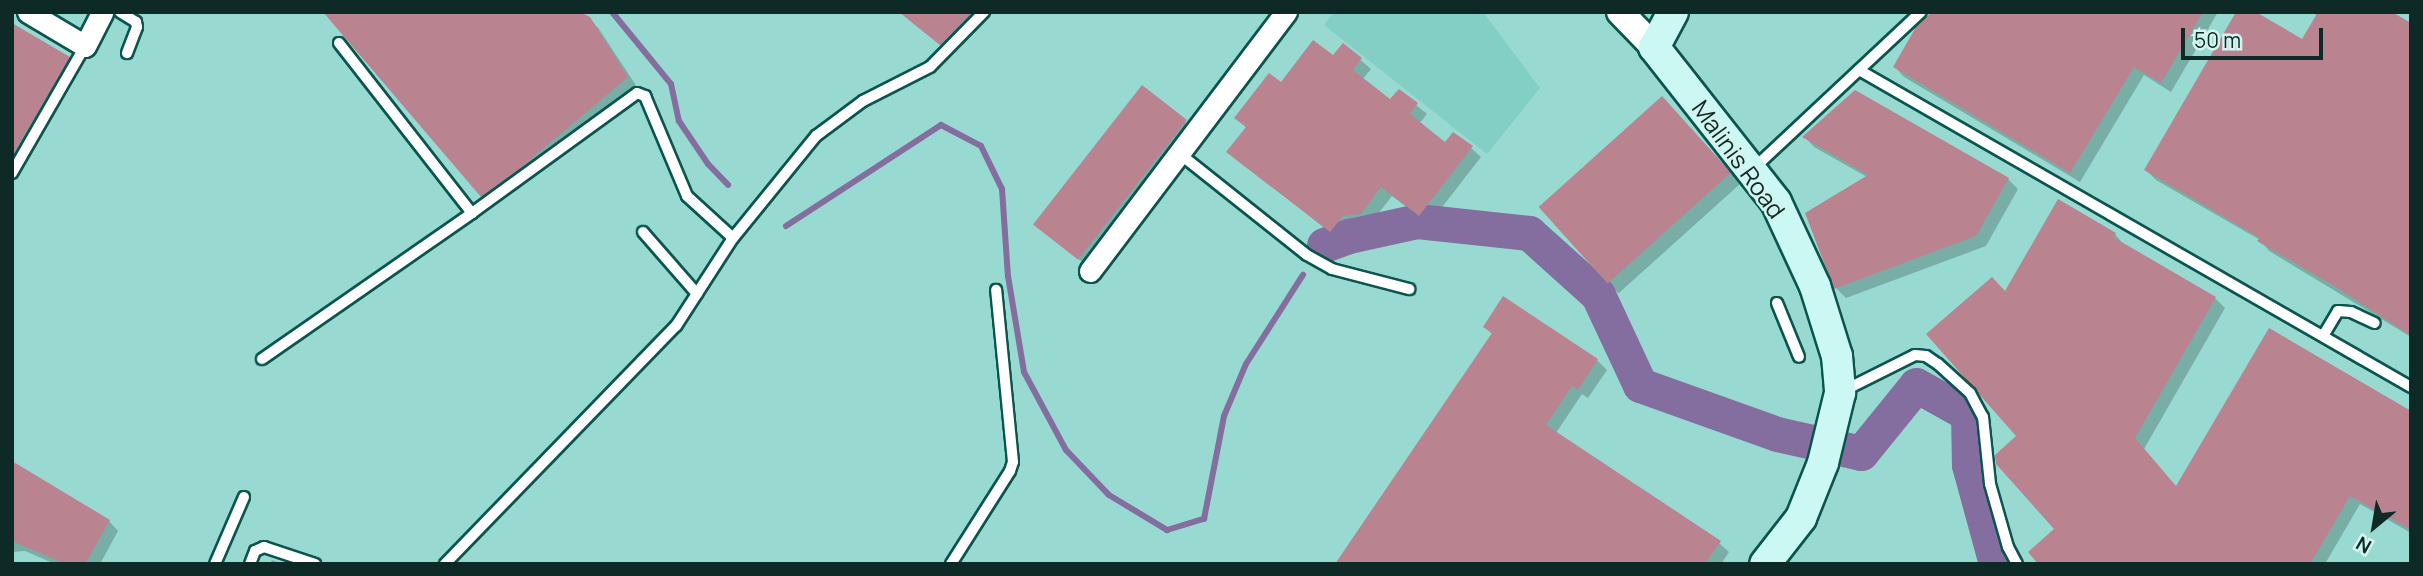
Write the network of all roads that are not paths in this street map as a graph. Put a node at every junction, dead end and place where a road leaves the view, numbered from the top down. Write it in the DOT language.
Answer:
graph roads {
  1 [pos="28,12"];
  2 [pos="102,12"];
  3 [pos="120,12"];
  4 [pos="984,12"];
  5 [pos="1286,12"];
  6 [pos="1620,12"];
  7 [pos="1673,12"];
  8 [pos="1921,12"];
  9 [pos="339,43"];
  10 [pos="85,46"];
  11 [pos="1654,47"];
  12 [pos="127,53"];
  13 [pos="1859,70"];
  14 [pos="1180,153"];
  15 [pos="1752,170"];
  16 [pos="12,173"];
  17 [pos="472,213"];
  18 [pos="643,232"];
  19 [pos="733,238"];
  20 [pos="1090,271"];
  21 [pos="1409,289"];
  22 [pos="996,290"];
  23 [pos="697,294"];
  24 [pos="1777,303"];
  25 [pos="2375,323"];
  26 [pos="2323,336"];
  27 [pos="1799,357"];
  28 [pos="262,359"];
  29 [pos="2411,387"];
  30 [pos="1840,393"];
  31 [pos="244,498"];
  32 [pos="1775,560"];
  33 [pos="215,564"];
  34 [pos="250,564"];
  35 [pos="315,564"];
  36 [pos="445,564"];
  37 [pos="951,564"];
  38 [pos="2017,564"];
  1 -- 10 [label="street"];
  2 -- 10 [label="street"];
  3 -- 12 [label="lane"];
  4 -- 19 [label="lane"];
  5 -- 14 [label="street"];
  6 -- 11 [label="street"];
  7 -- 11 [label="main road"];
  8 -- 13 [label="lane"];
  9 -- 17 [label="lane"];
  10 -- 16 [label="lane"];
  11 -- 15 [label="main road, Malinis Road"];
  13 -- 15 [label="lane"];
  13 -- 26 [label="lane"];
  14 -- 20 [label="street"];
  14 -- 21 [label="lane"];
  15 -- 30 [label="main road, Malinis Road"];
  17 -- 19 [label="lane"];
  17 -- 28 [label="lane"];
  18 -- 23 [label="lane"];
  19 -- 23 [label="lane"];
  22 -- 37 [label="lane"];
  23 -- 36 [label="lane"];
  24 -- 27 [label="lane"];
  25 -- 26 [label="lane"];
  26 -- 29 [label="lane"];
  30 -- 32 [label="main road, Malinis Road"];
  30 -- 38 [label="lane"];
  31 -- 33 [label="lane"];
  34 -- 35 [label="lane"];
}
